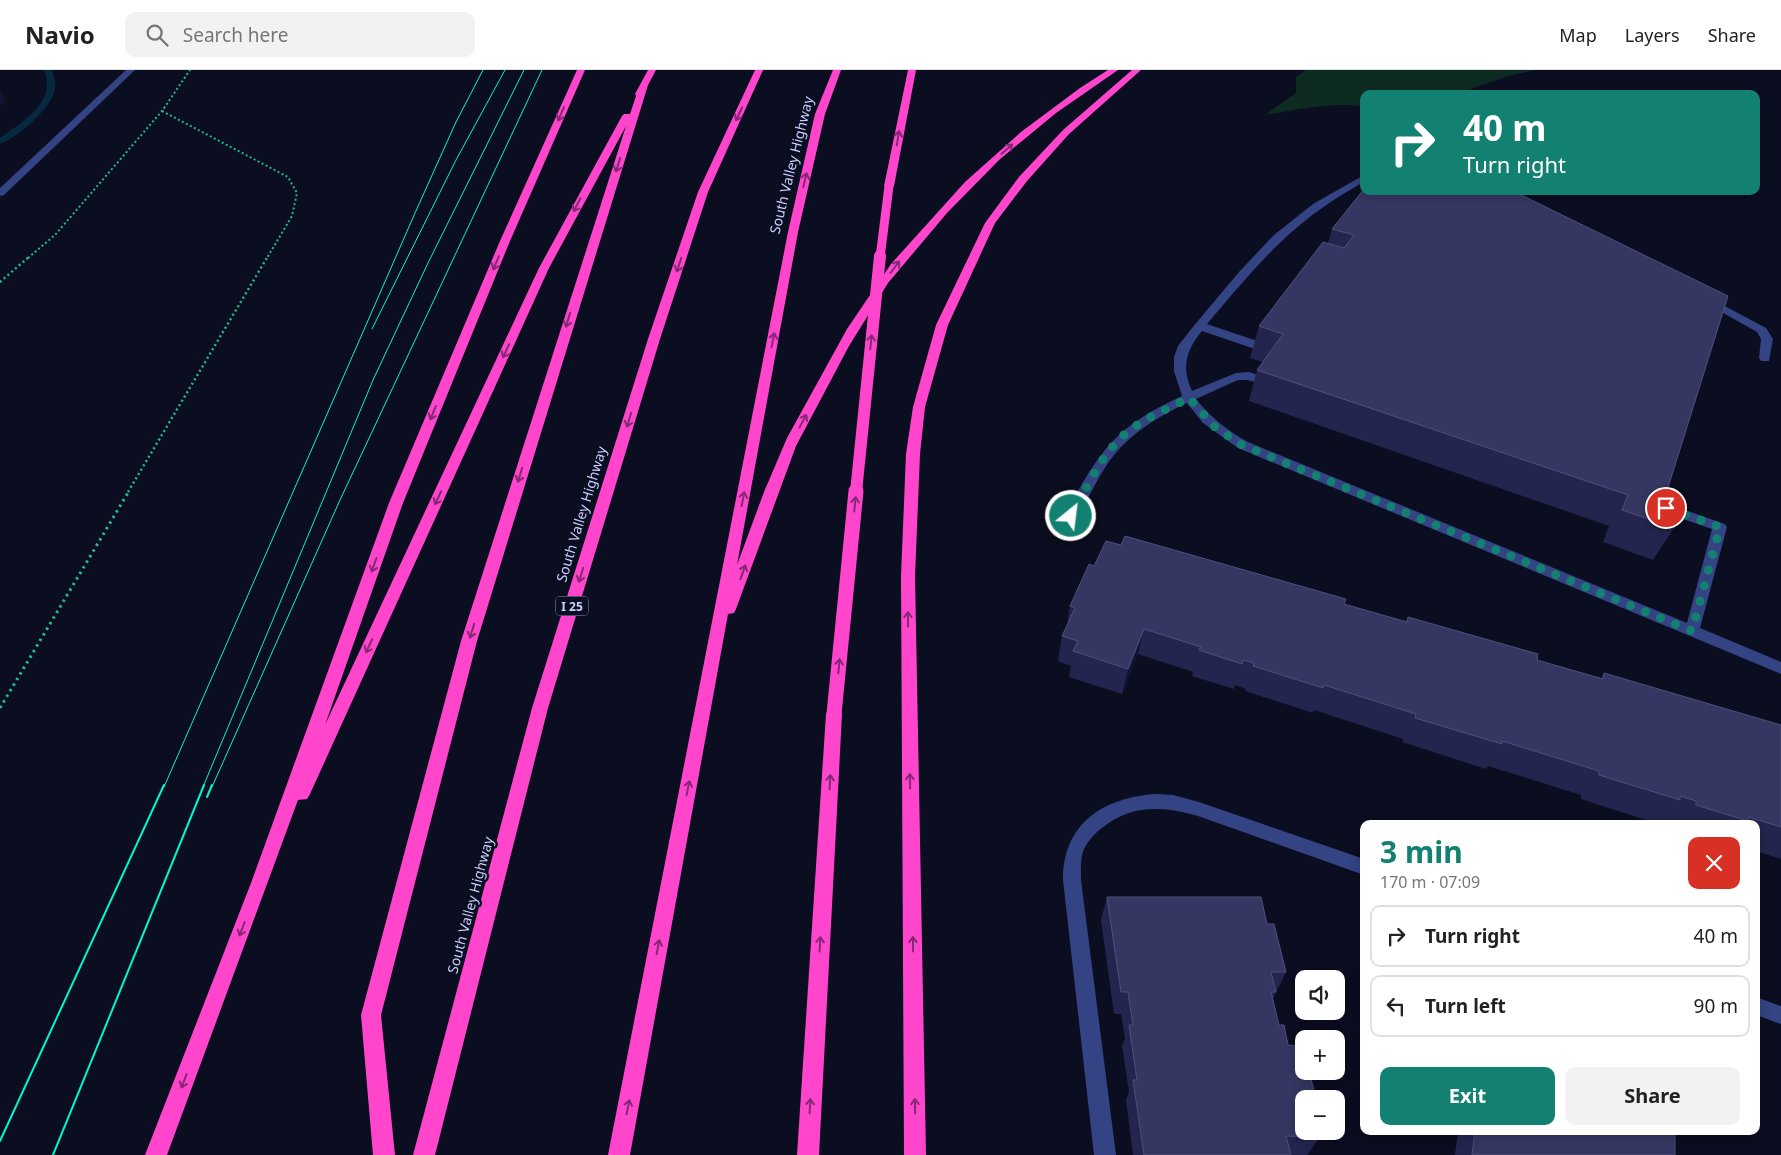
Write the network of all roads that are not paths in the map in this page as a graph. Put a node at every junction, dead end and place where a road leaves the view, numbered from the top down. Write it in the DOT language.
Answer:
graph roads {
  1 [pos="131,70"];
  2 [pos="581,70"];
  3 [pos="652,70"];
  4 [pos="759,70"];
  5 [pos="837,70"];
  6 [pos="912,70"];
  7 [pos="1114,70"];
  8 [pos="1137,70"];
  9 [pos="644,86"];
  10 [pos="1360,180"];
  11 [pos="0,193"];
  12 [pos="1696,294"];
  13 [pos="1200,326"];
  14 [pos="1259,346"];
  15 [pos="1765,358"];
  16 [pos="1264,381"];
  17 [pos="1189,398"];
  18 [pos="1653,504"];
  19 [pos="1071,516"];
  20 [pos="1692,631"];
  21 [pos="714,650"];
  22 [pos="1781,668"];
  23 [pos="1360,867"];
  24 [pos="260,883"];
  25 [pos="1760,1007"];
  26 [pos="1781,1015"];
  27 [pos="156,1155"];
  28 [pos="384,1155"];
  29 [pos="424,1155"];
  30 [pos="619,1155"];
  31 [pos="808,1155"];
  32 [pos="915,1155"];
  33 [pos="1105,1155"];
  1 -- 11 [label="street"];
  2 -- 24 [label="highway, one-way"];
  3 -- 9 [label="highway"];
  4 -- 29 [label="highway, South Valley Highway / I 25, one-way"];
  21 -- 5 [label="highway, South Valley Highway, one-way"];
  31 -- 6 [label="highway, one-way, bridge"];
  21 -- 7 [label="highway, one-way"];
  32 -- 8 [label="highway, one-way"];
  9 -- 24 [label="highway, one-way"];
  9 -- 28 [label="highway, one-way"];
  10 -- 13 [label="street"];
  12 -- 15 [label="street"];
  13 -- 14 [label="street"];
  13 -- 17 [label="street"];
  16 -- 17 [label="street"];
  17 -- 19 [label="street"];
  17 -- 20 [label="street"];
  18 -- 20 [label="street"];
  20 -- 22 [label="street"];
  30 -- 21 [label="highway, South Valley Highway, one-way"];
  23 -- 33 [label="street"];
  24 -- 27 [label="highway, one-way"];
  25 -- 26 [label="street"];
}
